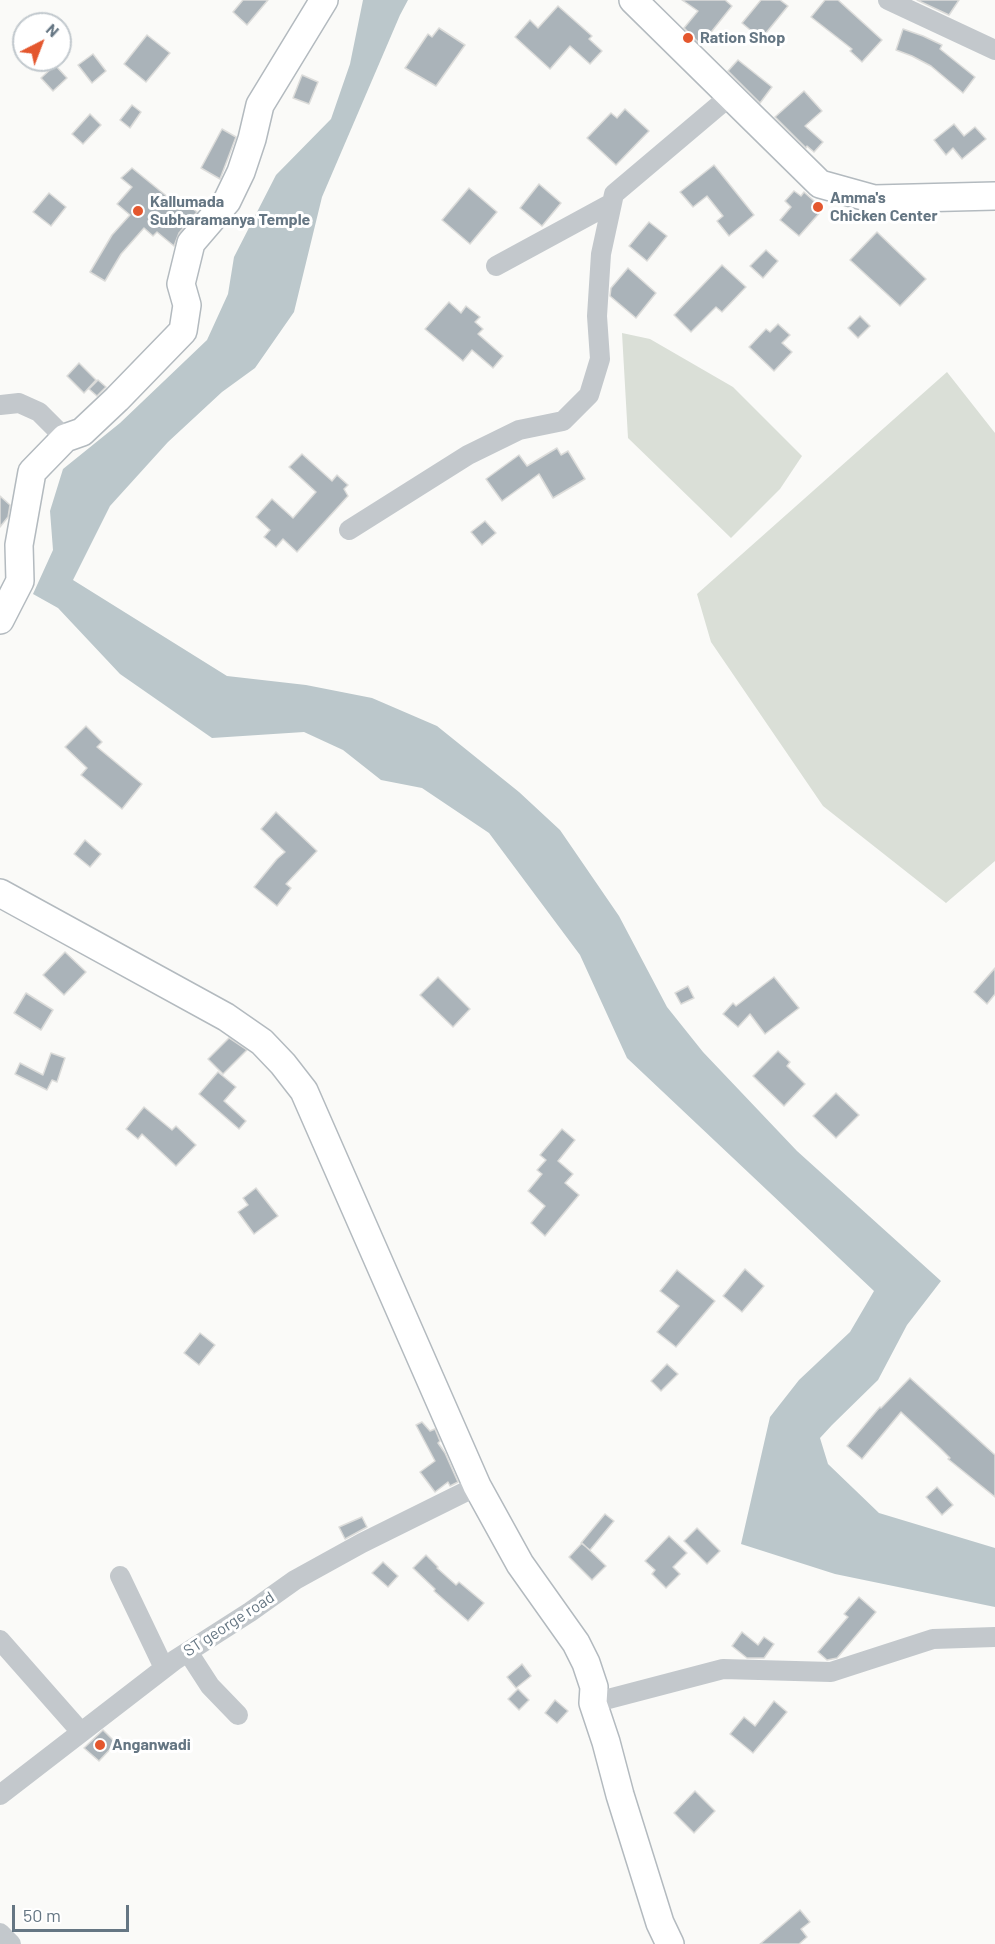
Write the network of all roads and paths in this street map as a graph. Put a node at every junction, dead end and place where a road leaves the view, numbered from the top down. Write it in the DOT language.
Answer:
graph roads {
  1 [pos="324,0"];
  2 [pos="633,0"];
  3 [pos="901,3"];
  4 [pos="995,51"];
  5 [pos="730,96"];
  6 [pos="995,196"];
  7 [pos="612,203"];
  8 [pos="496,266"];
  9 [pos="0,405"];
  10 [pos="64,438"];
  11 [pos="349,530"];
  12 [pos="0,620"];
  13 [pos="0,893"];
  14 [pos="477,1486"];
  15 [pos="120,1576"];
  16 [pos="995,1636"];
  17 [pos="0,1640"];
  18 [pos="188,1652"];
  19 [pos="164,1668"];
  20 [pos="593,1704"];
  21 [pos="238,1715"];
  22 [pos="81,1732"];
  23 [pos="0,1795"];
  24 [pos="0,1933"];
  25 [pos="11,1944"];
  26 [pos="670,1944"];
  1 -- 10 [label="main road"];
  2 -- 5 [label="main road"];
  3 -- 4 [label="street"];
  5 -- 6 [label="main road"];
  5 -- 7 [label="street"];
  7 -- 8 [label="street"];
  7 -- 11 [label="street"];
  9 -- 10 [label="street"];
  10 -- 12 [label="main road"];
  13 -- 14 [label="main road"];
  14 -- 18 [label="street, ST george road"];
  14 -- 20 [label="main road"];
  15 -- 19 [label="street"];
  16 -- 20 [label="street"];
  17 -- 22 [label="street"];
  18 -- 19 [label="street, ST george road"];
  18 -- 21 [label="street"];
  19 -- 22 [label="street, ST george road"];
  20 -- 26 [label="main road"];
  22 -- 23 [label="street, ST george road"];
  24 -- 25 [label="street"];
}
